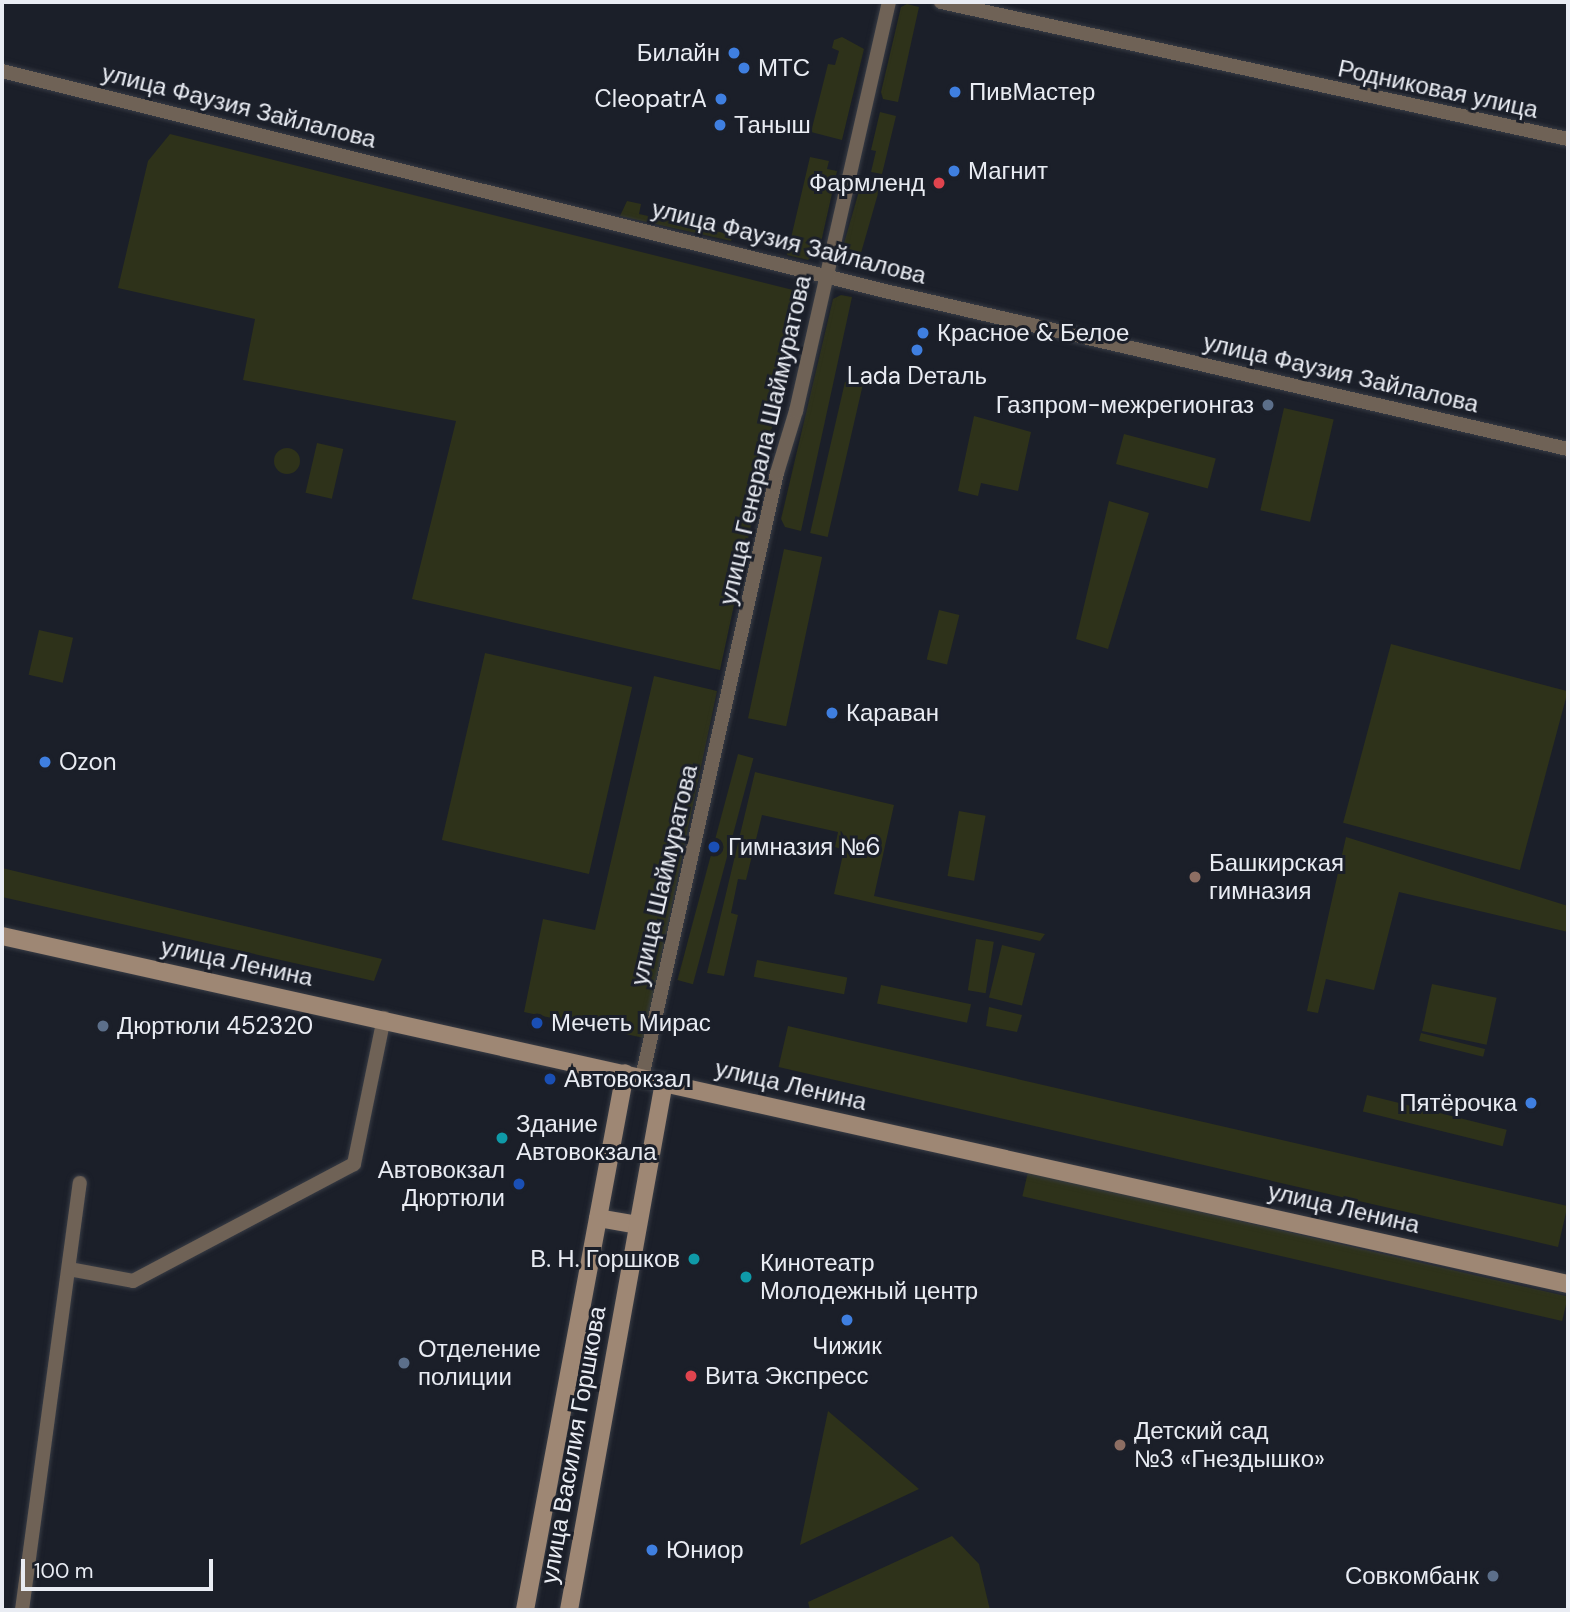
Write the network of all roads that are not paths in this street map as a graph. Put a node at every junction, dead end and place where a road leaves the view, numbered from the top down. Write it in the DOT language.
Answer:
graph roads {
  1 [pos="889,2"];
  2 [pos="941,2"];
  3 [pos="2,71"];
  4 [pos="1568,139"];
  5 [pos="828,275"];
  6 [pos="1568,449"];
  7 [pos="731,684"];
  8 [pos="2,936"];
  9 [pos="384,1018"];
  10 [pos="633,1075"];
  11 [pos="664,1082"];
  12 [pos="80,1183"];
  13 [pos="598,1218"];
  14 [pos="637,1225"];
  15 [pos="69,1269"];
  16 [pos="1568,1284"];
  17 [pos="22,1610"];
  18 [pos="525,1610"];
  19 [pos="569,1610"];
  1 -- 5 [label="street, улица Генерала Шаймуратова"];
  2 -- 4 [label="street, Родниковая улица"];
  3 -- 5 [label="street, улица Фаузия Зайлалова"];
  5 -- 6 [label="street, улица Фаузия Зайлалова"];
  5 -- 7 [label="street, улица Генерала Шаймуратова"];
  7 -- 10 [label="street, улица Шаймуратова"];
  8 -- 9 [label="main road, улица Ленина"];
  9 -- 10 [label="main road, улица Ленина"];
  9 -- 15 [label="street"];
  10 -- 11 [label="main road, улица Ленина"];
  10 -- 13 [label="main road, улица Василия Горшкова"];
  11 -- 14 [label="main road, улица Василия Горшкова"];
  11 -- 16 [label="main road, улица Ленина"];
  12 -- 15 [label="street"];
  13 -- 14 [label="main road"];
  13 -- 18 [label="main road, улица Василия Горшкова"];
  14 -- 19 [label="main road, улица Василия Горшкова"];
  15 -- 17 [label="street"];
}
